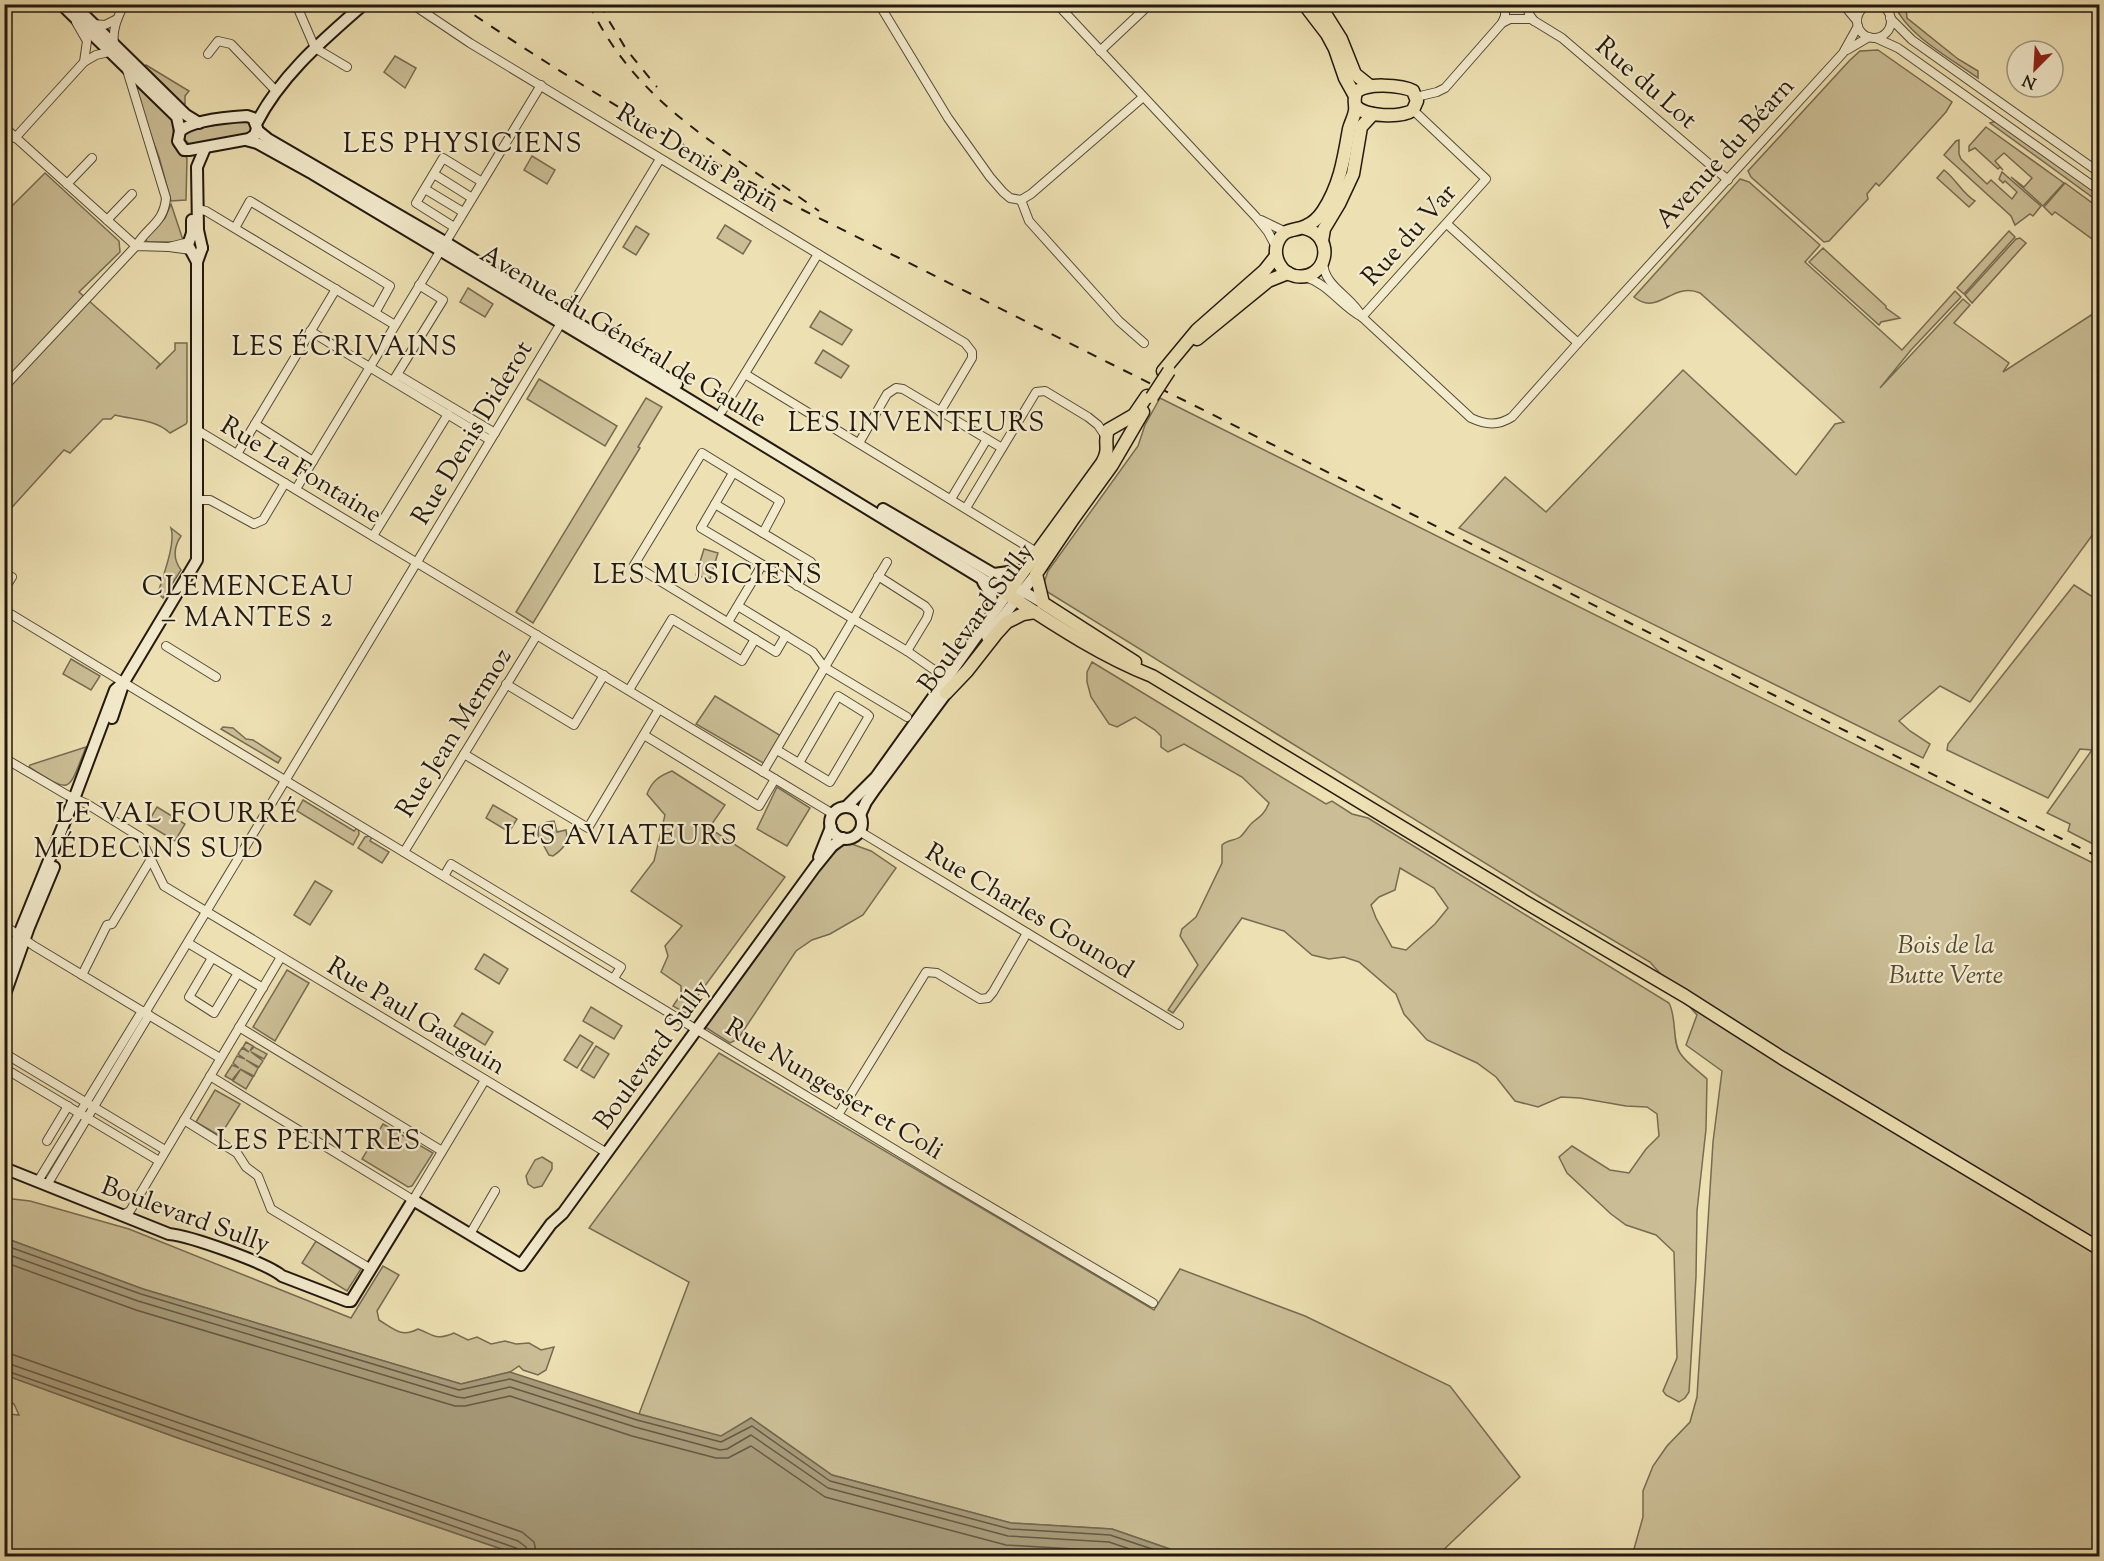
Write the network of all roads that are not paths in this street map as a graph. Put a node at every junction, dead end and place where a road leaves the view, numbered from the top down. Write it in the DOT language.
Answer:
graph roads {
  1 [pos="61,4"];
  2 [pos="124,4"];
  3 [pos="296,4"];
  4 [pos="364,4"];
  5 [pos="412,4"];
  6 [pos="879,4"];
  7 [pos="1057,4"];
  8 [pos="1150,4"];
  9 [pos="1304,4"];
  10 [pos="1319,4"];
  11 [pos="1843,4"];
  12 [pos="1871,5"];
  13 [pos="1506,6"];
  14 [pos="1527,7"];
  15 [pos="73,10"];
  16 [pos="1890,18"];
  17 [pos="117,19"];
  18 [pos="1517,19"];
  19 [pos="1534,21"];
  20 [pos="1502,23"];
  21 [pos="1858,23"];
  22 [pos="92,24"];
  23 [pos="1873,38"];
  24 [pos="111,48"];
  25 [pos="315,48"];
  26 [pos="1100,51"];
  27 [pos="1843,53"];
  28 [pos="208,54"];
  29 [pos="84,62"];
  30 [pos="126,68"];
  31 [pos="347,68"];
  32 [pos="541,85"];
  33 [pos="1370,86"];
  34 [pos="274,95"];
  35 [pos="1416,97"];
  36 [pos="1142,98"];
  37 [pos="1356,101"];
  38 [pos="1413,110"];
  39 [pos="1373,114"];
  40 [pos="199,123"];
  41 [pos="254,123"];
  42 [pos="4,127"];
  43 [pos="180,131"];
  44 [pos="15,138"];
  45 [pos="246,140"];
  46 [pos="205,148"];
  47 [pos="185,150"];
  48 [pos="92,158"];
  49 [pos="660,159"];
  50 [pos="197,167"];
  51 [pos="2100,173"];
  52 [pos="434,174"];
  53 [pos="1728,180"];
  54 [pos="482,182"];
  55 [pos="197,183"];
  56 [pos="67,184"];
  57 [pos="425,189"];
  58 [pos="2100,191"];
  59 [pos="132,194"];
  60 [pos="472,198"];
  61 [pos="1021,200"];
  62 [pos="198,208"];
  63 [pos="464,212"];
  64 [pos="1256,217"];
  65 [pos="107,220"];
  66 [pos="1447,224"];
  67 [pos="454,227"];
  68 [pos="235,228"];
  69 [pos="1304,228"];
  70 [pos="1286,232"];
  71 [pos="1322,241"];
  72 [pos="194,245"];
  73 [pos="136,246"];
  74 [pos="443,247"];
  75 [pos="1276,252"];
  76 [pos="818,254"];
  77 [pos="1323,261"];
  78 [pos="1288,273"];
  79 [pos="1304,276"];
  80 [pos="419,285"];
  81 [pos="336,290"];
  82 [pos="375,313"];
  83 [pos="1362,317"];
  84 [pos="563,320"];
  85 [pos="395,326"];
  86 [pos="310,331"];
  87 [pos="1143,343"];
  88 [pos="1578,343"];
  89 [pos="370,367"];
  90 [pos="1166,371"];
  91 [pos="745,374"];
  92 [pos="396,378"];
  93 [pos="4,387"];
  94 [pos="1150,397"];
  95 [pos="722,411"];
  96 [pos="940,412"];
  97 [pos="448,414"];
  98 [pos="1088,417"];
  99 [pos="255,424"];
  100 [pos="1116,425"];
  101 [pos="197,430"];
  102 [pos="493,437"];
  103 [pos="987,439"];
  104 [pos="1107,440"];
  105 [pos="1127,440"];
  106 [pos="859,443"];
  107 [pos="1002,448"];
  108 [pos="237,454"];
  109 [pos="313,461"];
  110 [pos="734,473"];
  111 [pos="285,483"];
  112 [pos="296,489"];
  113 [pos="951,499"];
  114 [pos="197,500"];
  115 [pos="715,504"];
  116 [pos="966,508"];
  117 [pos="763,533"];
  118 [pos="373,536"];
  119 [pos="1038,553"];
  120 [pos="886,562"];
  121 [pos="417,563"];
  122 [pos="762,565"];
  123 [pos="1023,570"];
  124 [pos="994,574"];
  125 [pos="1036,574"];
  126 [pos="878,576"];
  127 [pos="12,577"];
  128 [pos="979,577"];
  129 [pos="797,586"];
  130 [pos="4,590"];
  131 [pos="1015,593"];
  132 [pos="738,606"];
  133 [pos="1039,608"];
  134 [pos="4,610"];
  135 [pos="994,612"];
  136 [pos="852,620"];
  137 [pos="728,622"];
  138 [pos="537,635"];
  139 [pos="786,635"];
  140 [pos="755,639"];
  141 [pos="166,646"];
  142 [pos="906,651"];
  143 [pos="824,667"];
  144 [pos="604,675"];
  145 [pos="940,675"];
  146 [pos="216,677"];
  147 [pos="124,682"];
  148 [pos="506,684"];
  149 [pos="628,690"];
  150 [pos="946,693"];
  151 [pos="659,709"];
  152 [pos="907,717"];
  153 [pos="644,735"];
  154 [pos="777,750"];
  155 [pos="464,754"];
  156 [pos="4,758"];
  157 [pos="799,763"];
  158 [pos="763,772"];
  159 [pos="775,779"];
  160 [pos="286,780"];
  161 [pos="76,800"];
  162 [pos="846,807"];
  163 [pos="833,814"];
  164 [pos="860,815"];
  165 [pos="831,827"];
  166 [pos="860,831"];
  167 [pos="843,838"];
  168 [pos="404,852"];
  169 [pos="151,859"];
  170 [pos="815,867"];
  171 [pos="444,876"];
  172 [pos="207,911"];
  173 [pos="4,925"];
  174 [pos="1027,933"];
  175 [pos="22,938"];
  176 [pos="188,943"];
  177 [pos="281,957"];
  178 [pos="212,958"];
  179 [pos="4,971"];
  180 [pos="238,973"];
  181 [pos="82,975"];
  182 [pos="614,978"];
  183 [pos="263,988"];
  184 [pos="4,997"];
  185 [pos="146,1013"];
  186 [pos="1179,1025"];
  187 [pos="240,1027"];
  188 [pos="697,1029"];
  189 [pos="4,1053"];
  190 [pos="220,1058"];
  191 [pos="4,1068"];
  192 [pos="210,1076"];
  193 [pos="484,1080"];
  194 [pos="86,1103"];
  195 [pos="68,1106"];
  196 [pos="94,1107"];
  197 [pos="80,1113"];
  198 [pos="838,1115"];
  199 [pos="87,1118"];
  200 [pos="184,1120"];
  201 [pos="47,1141"];
  202 [pos="165,1150"];
  203 [pos="442,1151"];
  204 [pos="607,1153"];
  205 [pos="159,1161"];
  206 [pos="4,1168"];
  207 [pos="43,1183"];
  208 [pos="495,1191"];
  209 [pos="413,1200"];
  210 [pos="122,1215"];
  211 [pos="470,1234"];
  212 [pos="2100,1249"];
  213 [pos="371,1269"];
  214 [pos="1153,1303"];
  1 -- 15 [label="main road"];
  2 -- 17 [label="street"];
  3 -- 25 [label="street"];
  4 -- 25 [label="main road"];
  5 -- 32 [label="street, Rue Denis Papin"];
  6 -- 61 [label="street"];
  7 -- 26 [label="street"];
  8 -- 26 [label="street"];
  9 -- 37 [label="main road"];
  10 -- 33 [label="main road"];
  11 -- 21 [label="street"];
  12 -- 16 [label="street"];
  12 -- 21 [label="street"];
  13 -- 18 [label="street"];
  13 -- 20 [label="street"];
  14 -- 18 [label="street"];
  14 -- 19 [label="street"];
  15 -- 22 [label="main road"];
  15 -- 24 [label="main road"];
  15 -- 29 [label="street"];
  16 -- 23 [label="street"];
  16 -- 51 [label="street"];
  17 -- 22 [label="street"];
  17 -- 24 [label="street"];
  18 -- 19 [label="street"];
  18 -- 20 [label="street"];
  19 -- 53 [label="street, Rue du Lot"];
  20 -- 35 [label="street"];
  21 -- 23 [label="street"];
  21 -- 27 [label="street, Avenue du Béarn"];
  22 -- 24 [label="main road"];
  23 -- 27 [label="street, Avenue du Béarn"];
  23 -- 58 [label="street"];
  24 -- 29 [label="street"];
  24 -- 30 [label="main road"];
  24 -- 40 [label="main road"];
  25 -- 31 [label="street"];
  25 -- 34 [label="main road"];
  26 -- 36 [label="street"];
  27 -- 53 [label="street, Avenue du Béarn"];
  28 -- 34 [label="street"];
  29 -- 44 [label="street"];
  30 -- 43 [label="main road"];
  30 -- 73 [label="street"];
  32 -- 49 [label="street, Rue Denis Papin"];
  32 -- 54 [label="street"];
  33 -- 35 [label="main road"];
  33 -- 37 [label="main road"];
  34 -- 41 [label="main road"];
  35 -- 38 [label="main road"];
  36 -- 61 [label="street"];
  36 -- 64 [label="street"];
  37 -- 39 [label="main road"];
  37 -- 69 [label="main road"];
  38 -- 39 [label="main road"];
  38 -- 66 [label="street, Rue du Var"];
  39 -- 71 [label="main road"];
  40 -- 41 [label="main road"];
  40 -- 43 [label="main road"];
  41 -- 45 [label="main road"];
  41 -- 74 [label="main road, Avenue du Général de Gaulle"];
  42 -- 44 [label="street"];
  43 -- 47 [label="main road"];
  44 -- 56 [label="street"];
  45 -- 46 [label="main road"];
  45 -- 74 [label="main road, Avenue du Général de Gaulle"];
  46 -- 47 [label="main road"];
  46 -- 50 [label="main road"];
  47 -- 50 [label="main road"];
  48 -- 56 [label="street"];
  49 -- 76 [label="street, Rue Denis Papin"];
  49 -- 84 [label="street, Rue Denis Diderot"];
  50 -- 55 [label="main road"];
  52 -- 54 [label="street"];
  52 -- 57 [label="street"];
  52 -- 60 [label="street"];
  53 -- 88 [label="street, Avenue du Béarn"];
  54 -- 60 [label="street"];
  55 -- 62 [label="main road"];
  55 -- 72 [label="main road"];
  56 -- 65 [label="street"];
  57 -- 63 [label="street"];
  57 -- 67 [label="street"];
  59 -- 65 [label="street"];
  60 -- 63 [label="street"];
  61 -- 87 [label="street"];
  62 -- 68 [label="street"];
  62 -- 72 [label="main road"];
  63 -- 67 [label="street"];
  64 -- 70 [label="street"];
  64 -- 75 [label="street"];
  65 -- 73 [label="street"];
  66 -- 83 [label="street, Rue du Var"];
  66 -- 88 [label="street"];
  67 -- 74 [label="street"];
  68 -- 81 [label="street"];
  68 -- 82 [label="street"];
  69 -- 70 [label="main road"];
  69 -- 71 [label="main road"];
  70 -- 75 [label="main road"];
  71 -- 77 [label="main road"];
  72 -- 73 [label="street"];
  72 -- 101 [label="main road"];
  73 -- 93 [label="street"];
  74 -- 80 [label="street"];
  74 -- 84 [label="main road, Avenue du Général de Gaulle"];
  75 -- 78 [label="main road"];
  75 -- 90 [label="main road"];
  76 -- 91 [label="street"];
  76 -- 96 [label="street, Rue Denis Papin"];
  77 -- 79 [label="main road"];
  77 -- 83 [label="street"];
  78 -- 79 [label="main road"];
  78 -- 90 [label="main road"];
  79 -- 83 [label="street"];
  80 -- 85 [label="street"];
  80 -- 92 [label="street"];
  81 -- 82 [label="street"];
  81 -- 86 [label="street"];
  82 -- 85 [label="street"];
  83 -- 88 [label="street, Avenue du Béarn"];
  84 -- 95 [label="main road, Avenue du Général de Gaulle"];
  84 -- 102 [label="street, Rue Denis Diderot"];
  84 -- 128 [label="main road, Avenue du Général de Gaulle"];
  85 -- 89 [label="street"];
  86 -- 89 [label="street"];
  86 -- 99 [label="street"];
  89 -- 92 [label="street"];
  89 -- 109 [label="street"];
  90 -- 94 [label="main road"];
  91 -- 95 [label="street"];
  91 -- 106 [label="street"];
  92 -- 97 [label="street"];
  92 -- 102 [label="street"];
  94 -- 100 [label="main road"];
  94 -- 105 [label="main road, Boulevard Sully"];
  95 -- 124 [label="main road, Avenue du Général de Gaulle"];
  96 -- 103 [label="street"];
  96 -- 106 [label="street"];
  97 -- 102 [label="street"];
  97 -- 118 [label="street"];
  98 -- 100 [label="street"];
  98 -- 104 [label="street"];
  98 -- 107 [label="street"];
  99 -- 108 [label="street"];
  99 -- 109 [label="street"];
  100 -- 104 [label="main road"];
  100 -- 105 [label="main road"];
  101 -- 108 [label="street, Rue La Fontaine"];
  101 -- 114 [label="main road"];
  102 -- 121 [label="street, Rue Denis Diderot"];
  103 -- 107 [label="street"];
  103 -- 113 [label="street"];
  104 -- 105 [label="main road"];
  104 -- 119 [label="main road, Boulevard Sully"];
  105 -- 125 [label="main road, Boulevard Sully"];
  106 -- 113 [label="street"];
  107 -- 116 [label="street"];
  108 -- 111 [label="street, Rue La Fontaine"];
  109 -- 112 [label="street"];
  110 -- 115 [label="street"];
  110 -- 117 [label="street"];
  110 -- 137 [label="street"];
  111 -- 112 [label="street, Rue La Fontaine"];
  111 -- 114 [label="street"];
  112 -- 118 [label="street, Rue La Fontaine"];
  113 -- 116 [label="street"];
  114 -- 147 [label="main road"];
  115 -- 117 [label="street"];
  115 -- 122 [label="street"];
  116 -- 119 [label="street"];
  117 -- 129 [label="street"];
  118 -- 121 [label="street, Rue La Fontaine"];
  119 -- 123 [label="main road, Boulevard Sully"];
  120 -- 126 [label="street"];
  121 -- 138 [label="street, Rue La Fontaine"];
  121 -- 160 [label="street, Rue Denis Diderot"];
  122 -- 129 [label="street"];
  122 -- 132 [label="street"];
  123 -- 124 [label="main road"];
  123 -- 131 [label="main road, Boulevard Sully"];
  124 -- 131 [label="main road, Avenue du Général de Gaulle"];
  125 -- 131 [label="main road, Boulevard Sully"];
  125 -- 133 [label="main road"];
  126 -- 136 [label="street"];
  126 -- 142 [label="street"];
  127 -- 130 [label="street"];
  128 -- 131 [label="main road, Avenue du Général de Gaulle"];
  128 -- 135 [label="main road"];
  129 -- 136 [label="street"];
  131 -- 133 [label="main road"];
  131 -- 135 [label="main road, Boulevard Sully"];
  131 -- 150 [label="main road, Boulevard Sully"];
  132 -- 137 [label="street"];
  132 -- 139 [label="street"];
  133 -- 150 [label="main road"];
  133 -- 212 [label="main road"];
  134 -- 147 [label="street, Rue Nungesser et Coli"];
  135 -- 162 [label="main road, Boulevard Sully"];
  136 -- 142 [label="street"];
  136 -- 143 [label="street"];
  137 -- 140 [label="street"];
  138 -- 144 [label="street"];
  138 -- 148 [label="street, Rue Jean Mermoz"];
  139 -- 140 [label="street"];
  139 -- 143 [label="street"];
  140 -- 149 [label="street"];
  141 -- 146 [label="street"];
  142 -- 145 [label="street"];
  143 -- 152 [label="street"];
  143 -- 154 [label="street"];
  144 -- 148 [label="street"];
  144 -- 149 [label="street"];
  147 -- 160 [label="street, Rue Nungesser et Coli"];
  147 -- 161 [label="main road"];
  148 -- 155 [label="street, Rue Jean Mermoz"];
  149 -- 151 [label="street"];
  150 -- 164 [label="main road, Boulevard Sully"];
  151 -- 153 [label="street"];
  151 -- 158 [label="street"];
  153 -- 155 [label="street"];
  153 -- 159 [label="street"];
  154 -- 157 [label="street"];
  154 -- 158 [label="street"];
  155 -- 168 [label="street, Rue Jean Mermoz"];
  156 -- 161 [label="street, Rue Paul Gauguin"];
  157 -- 157 [label="street"];
  158 -- 159 [label="street"];
  159 -- 163 [label="street"];
  160 -- 168 [label="street, Rue Nungesser et Coli"];
  160 -- 172 [label="street, Rue Denis Diderot"];
  161 -- 169 [label="street, Rue Paul Gauguin"];
  161 -- 175 [label="main road"];
  162 -- 163 [label="main road"];
  162 -- 164 [label="main road"];
  163 -- 165 [label="main road"];
  164 -- 166 [label="main road"];
  165 -- 167 [label="main road"];
  165 -- 170 [label="main road"];
  166 -- 167 [label="main road"];
  166 -- 174 [label="street, Rue Charles Gounod"];
  167 -- 170 [label="main road"];
  168 -- 171 [label="street, Rue Nungesser et Coli"];
  169 -- 172 [label="street, Rue Paul Gauguin"];
  169 -- 181 [label="street"];
  170 -- 188 [label="main road, Boulevard Sully"];
  171 -- 182 [label="street, Rue Nungesser et Coli"];
  171 -- 182 [label="street"];
  172 -- 176 [label="street, Rue Denis Diderot"];
  172 -- 177 [label="street, Rue Paul Gauguin"];
  173 -- 175 [label="street"];
  174 -- 186 [label="street, Rue Charles Gounod"];
  174 -- 198 [label="street"];
  175 -- 179 [label="main road"];
  175 -- 181 [label="street"];
  175 -- 184 [label="main road"];
  176 -- 178 [label="street"];
  176 -- 185 [label="street, Rue Denis Diderot"];
  177 -- 183 [label="street"];
  177 -- 193 [label="street, Rue Paul Gauguin"];
  178 -- 180 [label="street"];
  178 -- 180 [label="street"];
  180 -- 183 [label="street"];
  181 -- 185 [label="street"];
  182 -- 188 [label="street, Rue Nungesser et Coli"];
  183 -- 187 [label="street"];
  185 -- 190 [label="street"];
  185 -- 194 [label="street"];
  185 -- 196 [label="street"];
  187 -- 190 [label="street"];
  187 -- 203 [label="street"];
  188 -- 198 [label="street, Rue Nungesser et Coli"];
  188 -- 204 [label="main road, Boulevard Sully"];
  189 -- 194 [label="street"];
  190 -- 192 [label="street"];
  191 -- 195 [label="street"];
  192 -- 200 [label="street"];
  192 -- 209 [label="street"];
  193 -- 203 [label="street"];
  193 -- 204 [label="street, Rue Paul Gauguin"];
  194 -- 196 [label="street"];
  194 -- 197 [label="street"];
  195 -- 197 [label="street"];
  195 -- 201 [label="street"];
  196 -- 199 [label="street"];
  196 -- 202 [label="street"];
  197 -- 199 [label="street"];
  197 -- 207 [label="street"];
  198 -- 214 [label="street, Rue Nungesser et Coli"];
  199 -- 205 [label="street"];
  199 -- 207 [label="street"];
  200 -- 202 [label="street"];
  200 -- 213 [label="street"];
  202 -- 205 [label="street"];
  203 -- 209 [label="street"];
  204 -- 211 [label="main road, Boulevard Sully"];
  205 -- 210 [label="street"];
  206 -- 207 [label="main road, Boulevard Sully"];
  207 -- 210 [label="main road, Boulevard Sully"];
  208 -- 211 [label="street"];
  209 -- 211 [label="main road"];
  209 -- 213 [label="main road"];
  210 -- 213 [label="main road, Boulevard Sully"];
}
